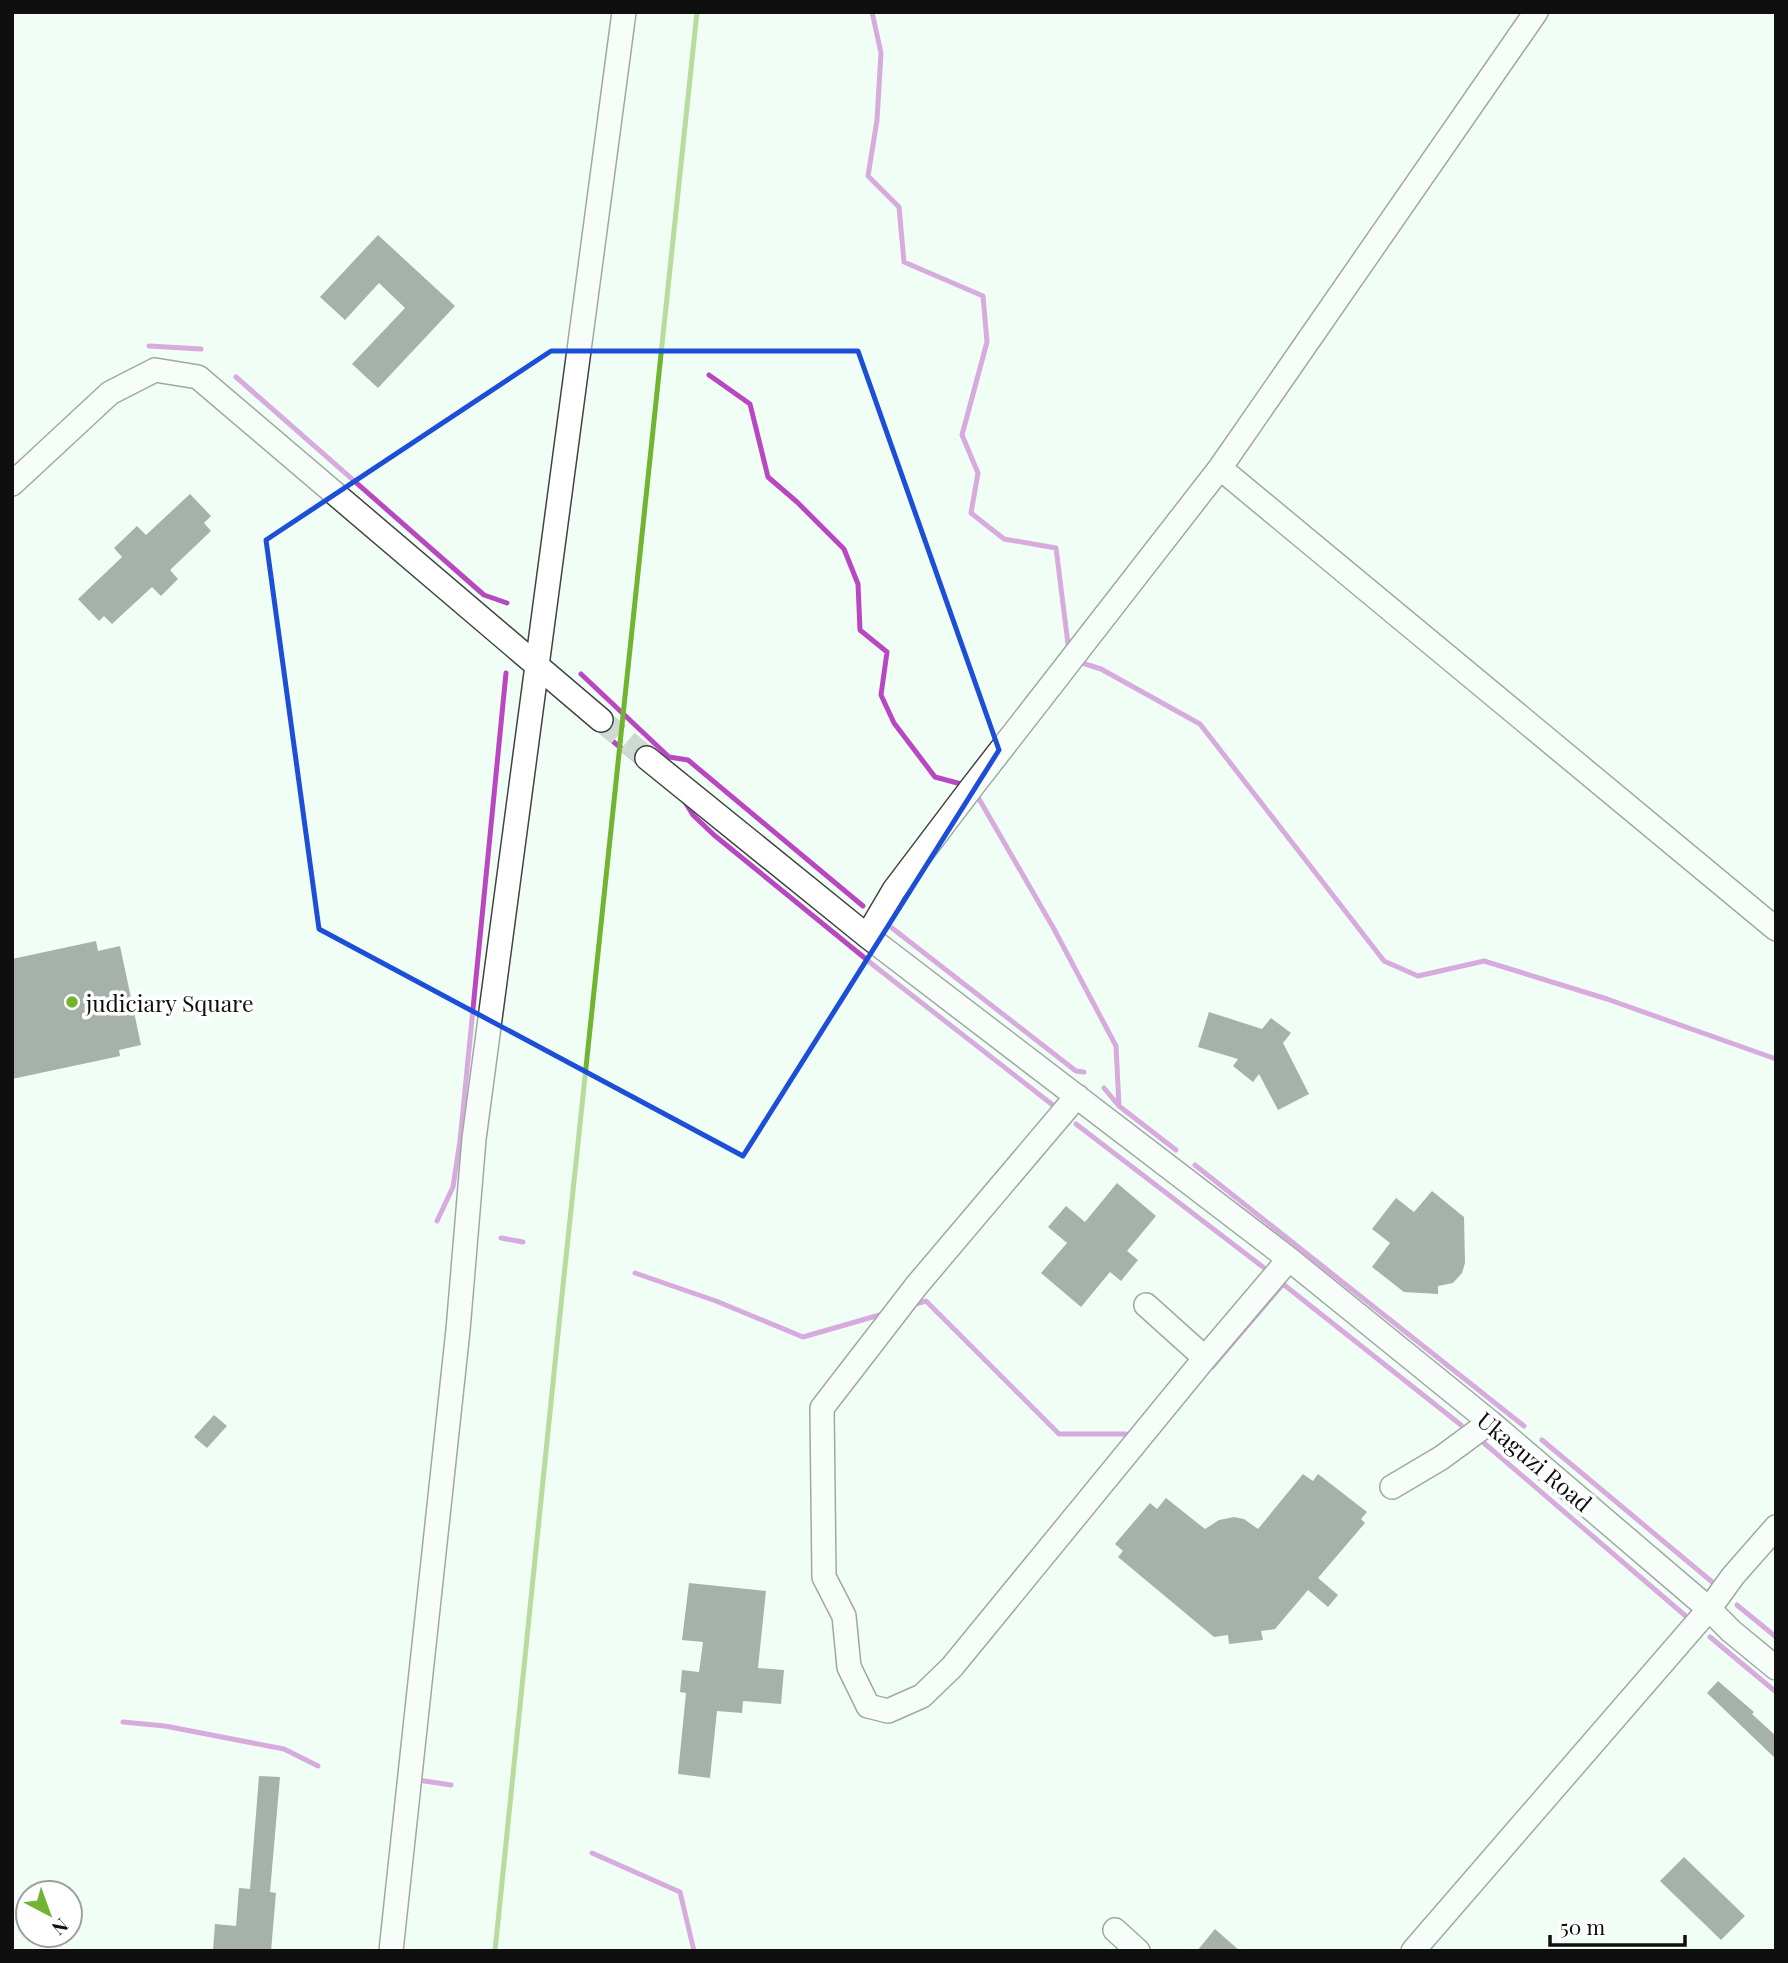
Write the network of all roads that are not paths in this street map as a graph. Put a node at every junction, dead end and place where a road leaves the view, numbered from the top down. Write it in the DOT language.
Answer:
graph roads {
  1 [pos="624,12"];
  2 [pos="1536,12"];
  3 [pos="1220,468"];
  4 [pos="12,484"];
  5 [pos="536,664"];
  6 [pos="601,720"];
  7 [pos="647,758"];
  8 [pos="1776,929"];
  9 [pos="867,936"];
  10 [pos="1077,1096"];
  11 [pos="1289,1259"];
  12 [pos="1146,1305"];
  13 [pos="1205,1358"];
  14 [pos="1490,1422"];
  15 [pos="1392,1487"];
  16 [pos="1776,1527"];
  17 [pos="1709,1609"];
  18 [pos="1776,1668"];
  19 [pos="1115,1930"];
  20 [pos="391,1951"];
  21 [pos="1138,1951"];
  22 [pos="1413,1951"];
  1 -- 5 [label="street"];
  2 -- 3 [label="street"];
  3 -- 8 [label="street"];
  3 -- 9 [label="street"];
  4 -- 5 [label="street"];
  5 -- 6 [label="street"];
  5 -- 20 [label="street"];
  7 -- 9 [label="street, Ukaguzi Road"];
  9 -- 10 [label="street, Ukaguzi Road"];
  10 -- 11 [label="street, Ukaguzi Road"];
  10 -- 13 [label="street"];
  11 -- 13 [label="street"];
  11 -- 14 [label="street, Ukaguzi Road"];
  12 -- 13 [label="street"];
  14 -- 15 [label="street"];
  14 -- 17 [label="street, Ukaguzi Road"];
  16 -- 17 [label="street"];
  17 -- 18 [label="street, Ukaguzi Road"];
  17 -- 22 [label="street"];
  19 -- 21 [label="street"];
}
